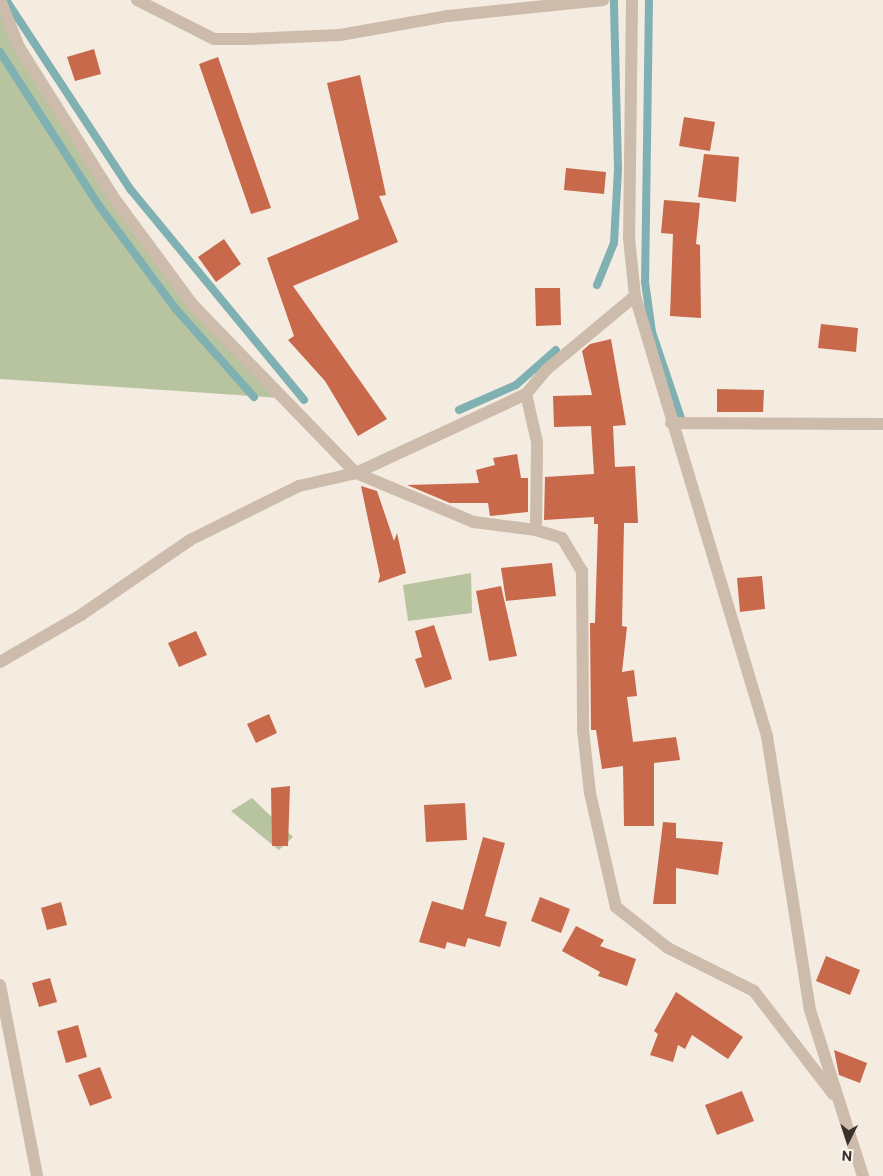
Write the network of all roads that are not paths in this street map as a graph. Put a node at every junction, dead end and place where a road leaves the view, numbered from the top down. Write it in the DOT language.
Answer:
graph roads {
  1 [pos="0,0"];
  2 [pos="137,0"];
  3 [pos="603,0"];
  4 [pos="632,0"];
  5 [pos="635,296"];
  6 [pos="526,394"];
  7 [pos="671,423"];
  8 [pos="883,424"];
  9 [pos="356,473"];
  10 [pos="536,530"];
  11 [pos="0,662"];
  12 [pos="0,985"];
  13 [pos="840,1102"];
  14 [pos="36,1176"];
  15 [pos="863,1176"];
  1 -- 9 [label="street"];
  2 -- 3 [label="street"];
  4 -- 5 [label="street"];
  5 -- 6 [label="street"];
  5 -- 7 [label="street"];
  6 -- 9 [label="street"];
  6 -- 10 [label="street"];
  7 -- 8 [label="street"];
  7 -- 13 [label="street"];
  9 -- 10 [label="street"];
  9 -- 11 [label="street"];
  10 -- 13 [label="street"];
  12 -- 14 [label="street"];
  13 -- 15 [label="street"];
}
